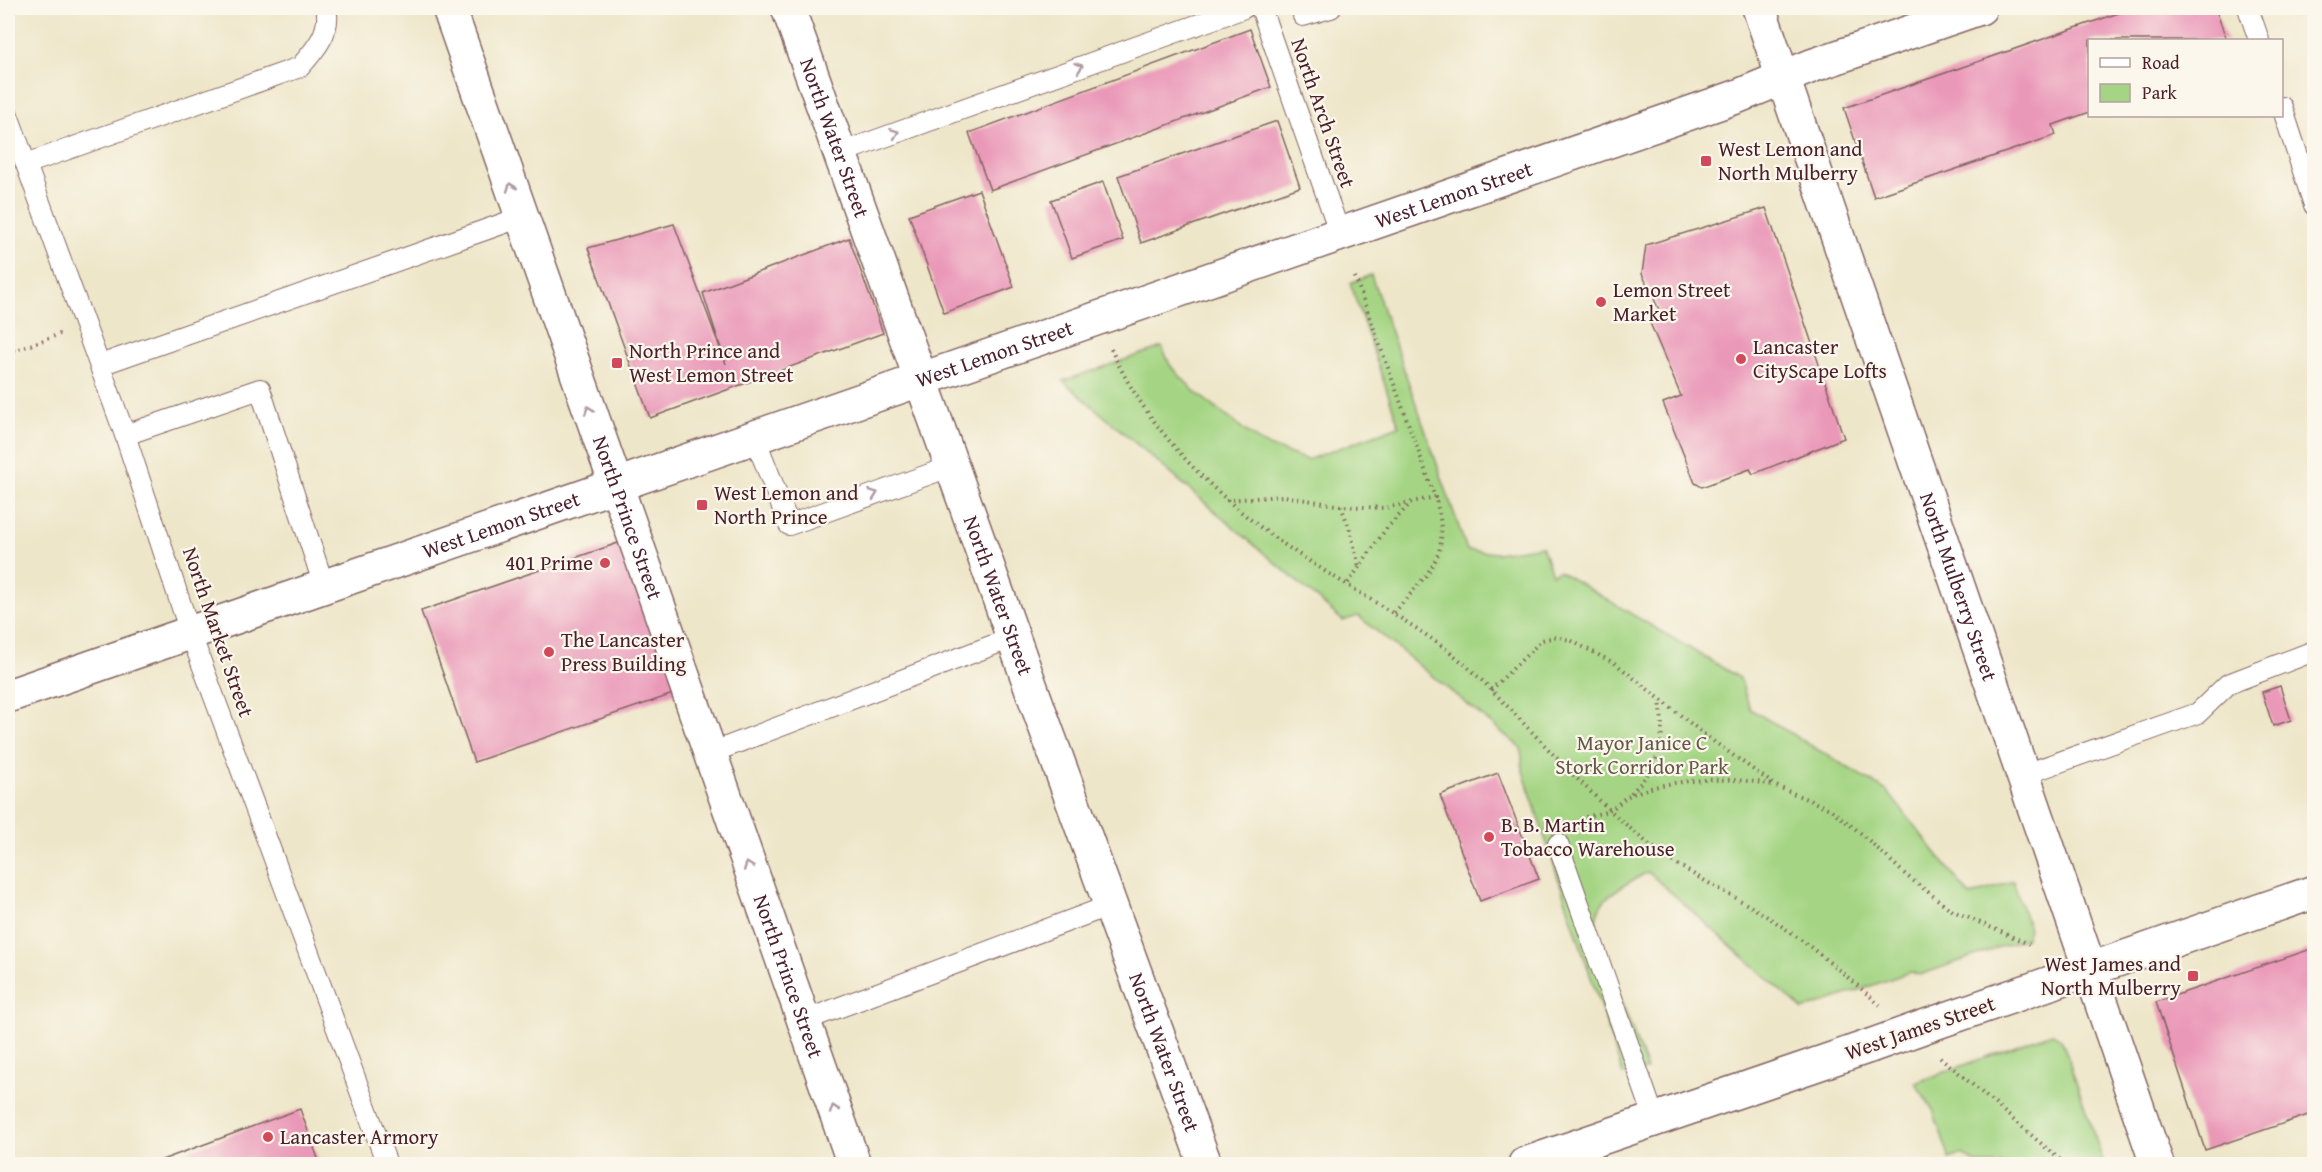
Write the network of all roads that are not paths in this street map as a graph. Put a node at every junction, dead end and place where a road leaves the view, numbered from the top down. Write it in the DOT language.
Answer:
graph roads {
  1 [pos="326,8"];
  2 [pos="449,8"];
  3 [pos="1244,8"];
  4 [pos="1261,8"];
  5 [pos="1331,8"];
  6 [pos="1759,8"];
  7 [pos="1980,8"];
  8 [pos="2248,8"];
  9 [pos="791,16"];
  10 [pos="1303,16"];
  11 [pos="2259,39"];
  12 [pos="1783,78"];
  13 [pos="2283,109"];
  14 [pos="8,115"];
  15 [pos="840,153"];
  16 [pos="2306,155"];
  17 [pos="26,164"];
  18 [pos="2314,205"];
  19 [pos="522,217"];
  20 [pos="1340,234"];
  21 [pos="100,365"];
  22 [pos="921,380"];
  23 [pos="125,435"];
  24 [pos="755,438"];
  25 [pos="952,466"];
  26 [pos="615,486"];
  27 [pos="324,586"];
  28 [pos="190,632"];
  29 [pos="1014,637"];
  30 [pos="2314,651"];
  31 [pos="8,696"];
  32 [pos="708,754"];
  33 [pos="2024,775"];
  34 [pos="1558,844"];
  35 [pos="2314,892"];
  36 [pos="1111,905"];
  37 [pos="2091,970"];
  38 [pos="803,1021"];
  39 [pos="1655,1120"];
  40 [pos="387,1164"];
  41 [pos="854,1164"];
  42 [pos="1205,1164"];
  43 [pos="1525,1164"];
  44 [pos="2157,1164"];
  1 -- 17 [label="lane"];
  19 -- 2 [label="main road, North Prince Street, one-way"];
  15 -- 3 [label="lane, one-way"];
  4 -- 20 [label="lane, North Arch Street"];
  5 -- 10 [label="lane"];
  6 -- 12 [label="main road, North Mulberry Street"];
  7 -- 12 [label="main road, West Lemon Street"];
  8 -- 11 [label="lane"];
  9 -- 15 [label="main road, North Water Street"];
  12 -- 20 [label="main road, West Lemon Street"];
  12 -- 33 [label="main road, North Mulberry Street"];
  13 -- 16 [label="lane"];
  14 -- 17 [label="lane, North Market Street"];
  15 -- 22 [label="main road, North Water Street"];
  16 -- 18 [label="lane"];
  17 -- 21 [label="lane, North Market Street"];
  19 -- 21 [label="lane"];
  26 -- 19 [label="main road, North Prince Street, one-way"];
  20 -- 22 [label="main road, West Lemon Street"];
  21 -- 23 [label="lane, North Market Street"];
  22 -- 24 [label="main road, West Lemon Street"];
  22 -- 25 [label="main road, North Water Street"];
  23 -- 27 [label="lane"];
  23 -- 28 [label="lane, North Market Street"];
  24 -- 25 [label="lane, one-way"];
  24 -- 26 [label="main road, West Lemon Street"];
  25 -- 29 [label="main road, North Water Street"];
  26 -- 27 [label="main road, West Lemon Street"];
  26 -- 32 [label="main road, North Prince Street"];
  27 -- 28 [label="main road, West Lemon Street"];
  28 -- 31 [label="main road, West Lemon Street"];
  28 -- 40 [label="lane, North Market Street"];
  29 -- 32 [label="lane"];
  29 -- 36 [label="main road, North Water Street"];
  30 -- 33 [label="lane"];
  38 -- 32 [label="main road, North Prince Street, one-way"];
  33 -- 37 [label="main road, North Mulberry Street"];
  34 -- 39 [label="lane"];
  35 -- 37 [label="main road, West James Street"];
  36 -- 38 [label="lane"];
  36 -- 42 [label="main road, North Water Street"];
  37 -- 39 [label="main road, West James Street, bridge"];
  37 -- 44 [label="main road, North Mulberry Street"];
  41 -- 38 [label="main road, North Prince Street, one-way"];
  39 -- 43 [label="main road, West James Street"];
}
